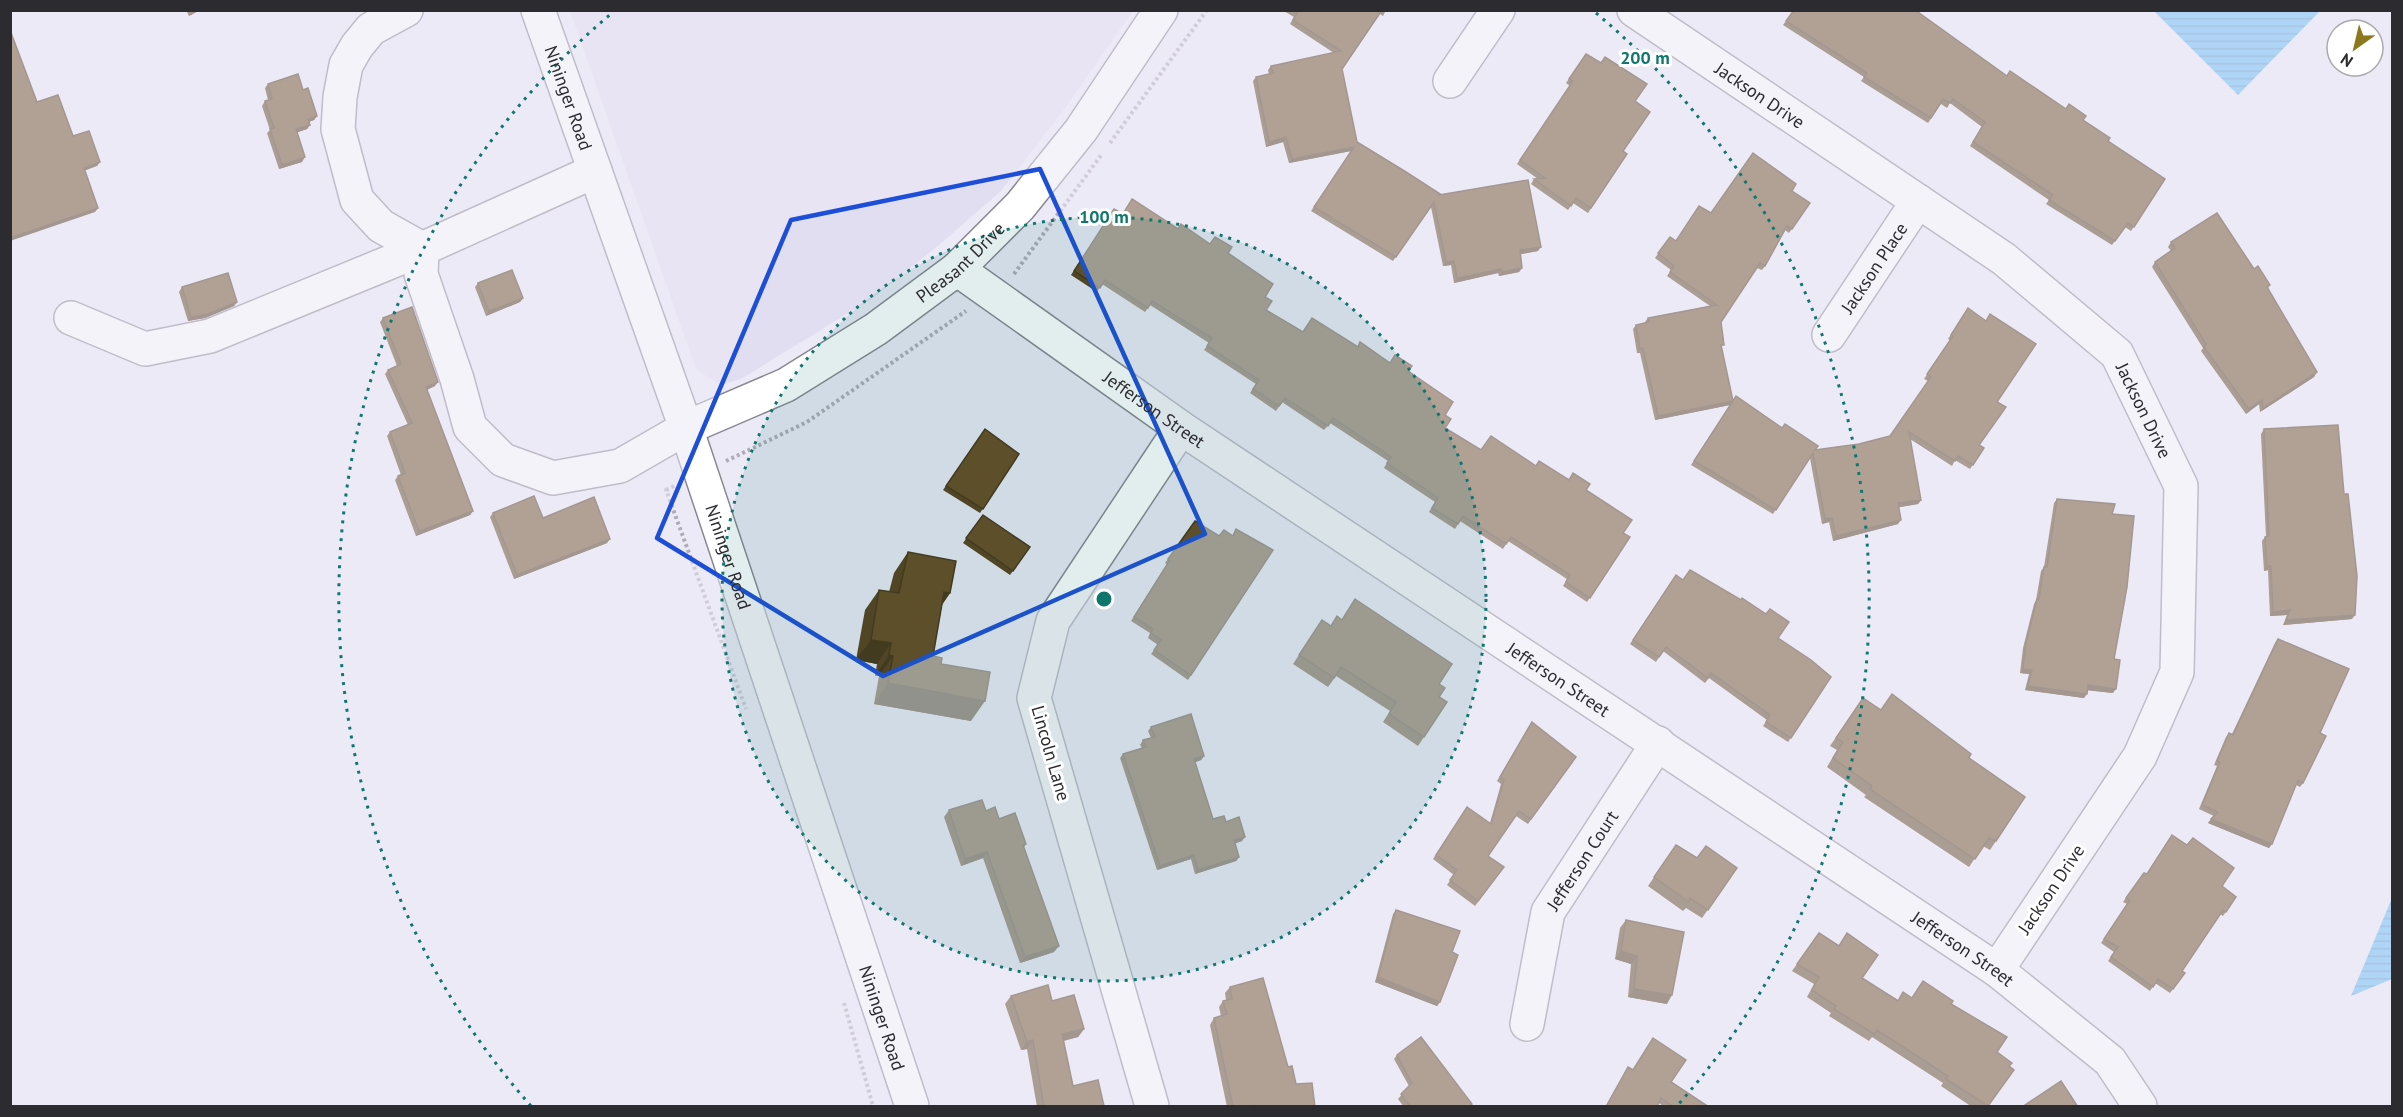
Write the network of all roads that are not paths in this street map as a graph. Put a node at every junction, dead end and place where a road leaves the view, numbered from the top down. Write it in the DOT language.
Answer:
graph roads {
  1 [pos="406,10"];
  2 [pos="538,10"];
  3 [pos="1161,10"];
  4 [pos="1498,10"];
  5 [pos="1634,10"];
  6 [pos="1450,81"];
  7 [pos="595,171"];
  8 [pos="1918,201"];
  9 [pos="422,249"];
  10 [pos="957,269"];
  11 [pos="70,318"];
  12 [pos="1829,335"];
  13 [pos="686,428"];
  14 [pos="1181,428"];
  15 [pos="1658,743"];
  16 [pos="1997,970"];
  17 [pos="1527,1024"];
  18 [pos="912,1107"];
  19 [pos="1152,1107"];
  20 [pos="2140,1107"];
  1 -- 9 [label="street"];
  2 -- 7 [label="street, Nininger Road"];
  3 -- 10 [label="street, Pleasant Drive"];
  4 -- 6 [label="street"];
  5 -- 8 [label="street, Jackson Drive"];
  7 -- 9 [label="street"];
  7 -- 13 [label="street, Nininger Road"];
  8 -- 12 [label="street, Jackson Place"];
  8 -- 16 [label="street, Jackson Drive"];
  9 -- 11 [label="street"];
  9 -- 13 [label="street, Pleasant Drive"];
  10 -- 13 [label="street, Pleasant Drive"];
  10 -- 14 [label="street, Jefferson Street"];
  13 -- 18 [label="street, Nininger Road"];
  14 -- 15 [label="street, Jefferson Street"];
  14 -- 19 [label="street, Lincoln Lane"];
  15 -- 16 [label="street, Jefferson Street"];
  15 -- 17 [label="street, Jefferson Court"];
  16 -- 20 [label="street, Jefferson Street"];
}
